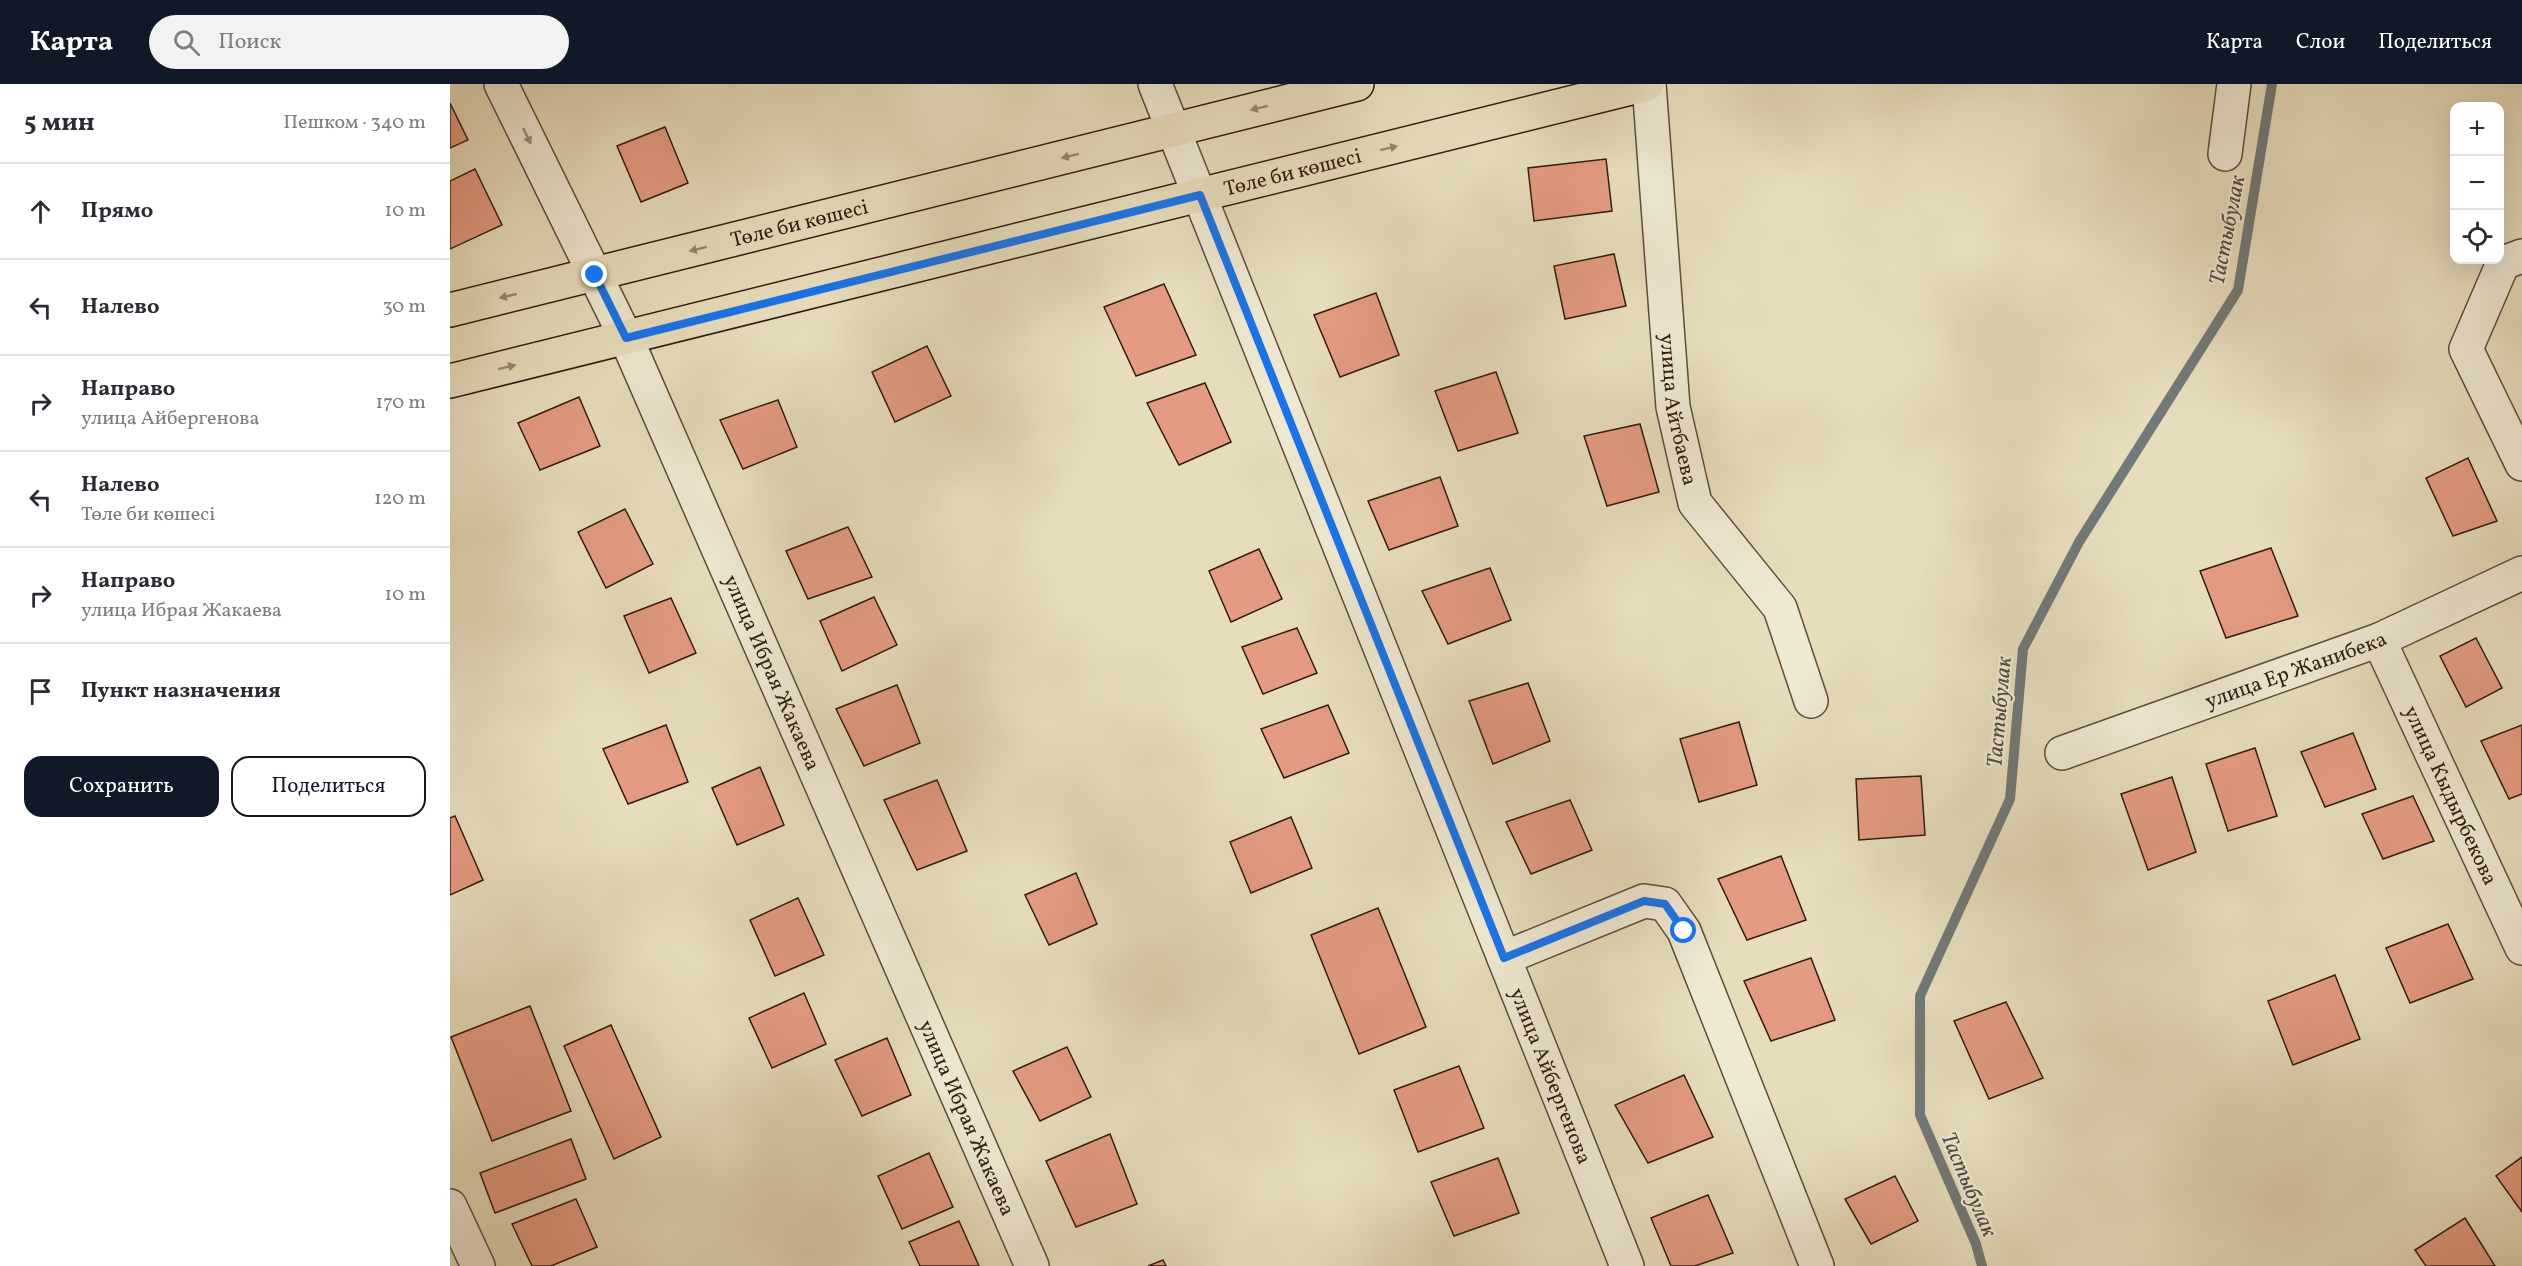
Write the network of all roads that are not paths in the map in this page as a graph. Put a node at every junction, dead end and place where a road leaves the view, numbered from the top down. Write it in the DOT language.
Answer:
graph roads {
  1 [pos="501,84"];
  2 [pos="1155,84"];
  3 [pos="1357,84"];
  4 [pos="1648,84"];
  5 [pos="2234,84"];
  6 [pos="1174,130"];
  7 [pos="2225,154"];
  8 [pos="1200,195"];
  9 [pos="2512,260"];
  10 [pos="595,275"];
  11 [pos="450,310"];
  12 [pos="626,338"];
  13 [pos="450,381"];
  14 [pos="2522,464"];
  15 [pos="2522,573"];
  16 [pos="2379,640"];
  17 [pos="1811,701"];
  18 [pos="2062,753"];
  19 [pos="2522,948"];
  20 [pos="1504,958"];
  21 [pos="450,1206"];
  22 [pos="478,1266"];
  23 [pos="1032,1266"];
  24 [pos="1627,1266"];
  25 [pos="1817,1266"];
  1 -- 10 [label="street, улица Ибрая Жакаева, one-way"];
  2 -- 6 [label="street, улица Айбергенова"];
  3 -- 6 [label="main road, Төле би көшесі, one-way"];
  8 -- 4 [label="main road, Төле би көшесі, one-way"];
  4 -- 17 [label="street, улица Айтбаева"];
  5 -- 7 [label="street"];
  6 -- 8 [label="street, улица Айбергенова"];
  6 -- 10 [label="main road, Төле би көшесі, one-way"];
  8 -- 12 [label="main road, Төле би көшесі"];
  8 -- 20 [label="street, улица Айбергенова"];
  9 -- 14 [label="street"];
  10 -- 11 [label="main road, Төле би көшесі, one-way"];
  10 -- 12 [label="street, улица Ибрая Жакаева"];
  13 -- 12 [label="main road, Төле би көшесі, one-way"];
  12 -- 23 [label="street, улица Ибрая Жакаева"];
  15 -- 16 [label="street, улица Ер Жанибека"];
  16 -- 18 [label="street, улица Ер Жанибека"];
  16 -- 19 [label="street, улица Кыдырбекова"];
  20 -- 24 [label="street, улица Айбергенова"];
  20 -- 25 [label="street"];
  21 -- 22 [label="street"];
}
